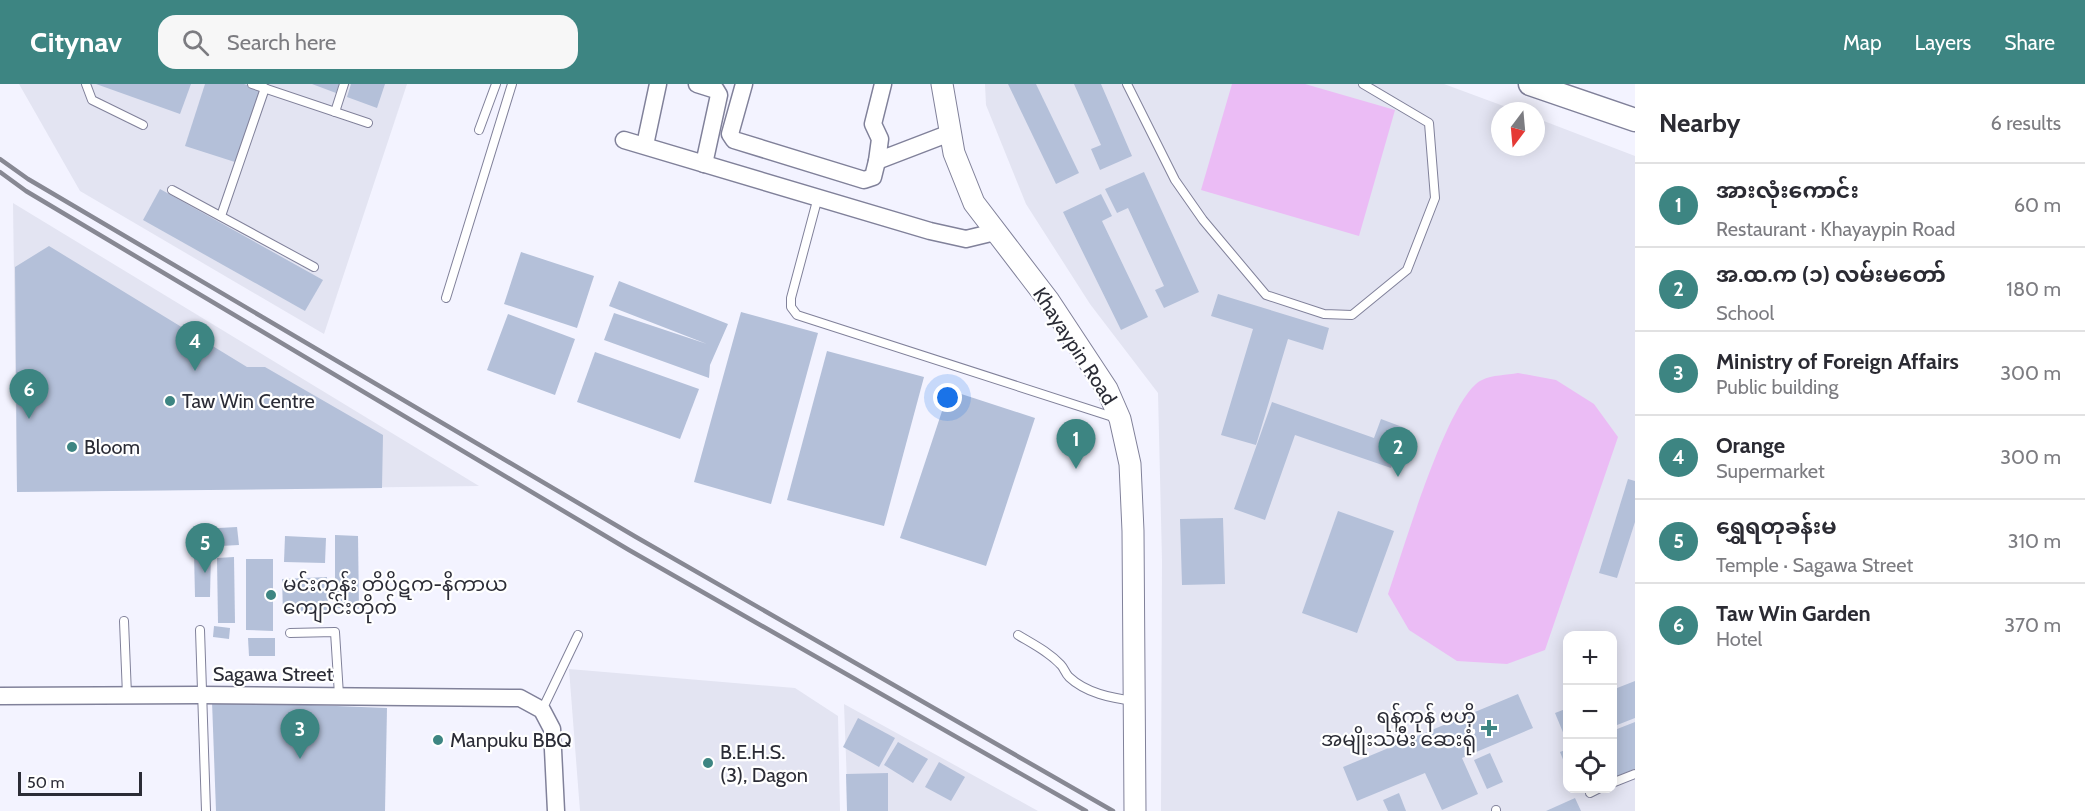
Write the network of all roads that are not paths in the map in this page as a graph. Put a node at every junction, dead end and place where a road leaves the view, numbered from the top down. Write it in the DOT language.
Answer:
graph roads {
  1 [pos="86,84"];
  2 [pos="252,84"];
  3 [pos="344,84"];
  4 [pos="496,84"];
  5 [pos="512,84"];
  6 [pos="658,84"];
  7 [pos="698,84"];
  8 [pos="744,84"];
  9 [pos="884,84"];
  10 [pos="942,84"];
  11 [pos="1126,84"];
  12 [pos="1363,84"];
  13 [pos="1530,84"];
  14 [pos="265,88"];
  15 [pos="335,112"];
  16 [pos="1635,120"];
  17 [pos="368,123"];
  18 [pos="143,125"];
  19 [pos="479,130"];
  20 [pos="950,134"];
  21 [pos="624,140"];
  22 [pos="645,145"];
  23 [pos="877,161"];
  24 [pos="704,164"];
  25 [pos="172,190"];
  26 [pos="818,197"];
  27 [pos="221,216"];
  28 [pos="994,232"];
  29 [pos="314,267"];
  30 [pos="446,298"];
  31 [pos="1120,419"];
  32 [pos="124,621"];
  33 [pos="200,630"];
  34 [pos="290,633"];
  35 [pos="578,635"];
  36 [pos="1018,635"];
  37 [pos="127,694"];
  38 [pos="200,694"];
  39 [pos="339,695"];
  40 [pos="0,696"];
  41 [pos="1134,701"];
  42 [pos="542,710"];
  43 [pos="1635,774"];
  44 [pos="1617,781"];
  45 [pos="206,811"];
  46 [pos="556,811"];
  47 [pos="1135,811"];
  1 -- 18 [label="lane"];
  2 -- 14 [label="lane"];
  3 -- 15 [label="lane"];
  4 -- 19 [label="lane"];
  5 -- 30 [label="lane"];
  6 -- 22 [label="street"];
  7 -- 24 [label="street"];
  8 -- 23 [label="street"];
  9 -- 23 [label="street"];
  10 -- 20 [label="street, Khayaypin Road"];
  11 -- 12 [label="lane"];
  13 -- 16 [label="main road"];
  14 -- 15 [label="lane"];
  14 -- 27 [label="lane"];
  15 -- 17 [label="lane"];
  20 -- 23 [label="street"];
  20 -- 28 [label="street, Khayaypin Road"];
  21 -- 22 [label="street"];
  22 -- 24 [label="street"];
  24 -- 26 [label="street"];
  25 -- 27 [label="lane"];
  26 -- 28 [label="street"];
  26 -- 31 [label="lane"];
  27 -- 29 [label="lane"];
  28 -- 31 [label="street, Khayaypin Road"];
  31 -- 41 [label="street, Khayaypin Road"];
  32 -- 37 [label="lane"];
  33 -- 38 [label="lane"];
  34 -- 39 [label="lane"];
  35 -- 42 [label="lane"];
  36 -- 41 [label="lane"];
  37 -- 38 [label="street, Sagawa Street"];
  37 -- 40 [label="street, Sagawa Street"];
  38 -- 39 [label="street, Sagawa Street"];
  38 -- 45 [label="lane"];
  39 -- 42 [label="street, Sagawa Street"];
  41 -- 47 [label="street, Khayaypin Road"];
  42 -- 46 [label="street"];
  43 -- 44 [label="lane"];
}
